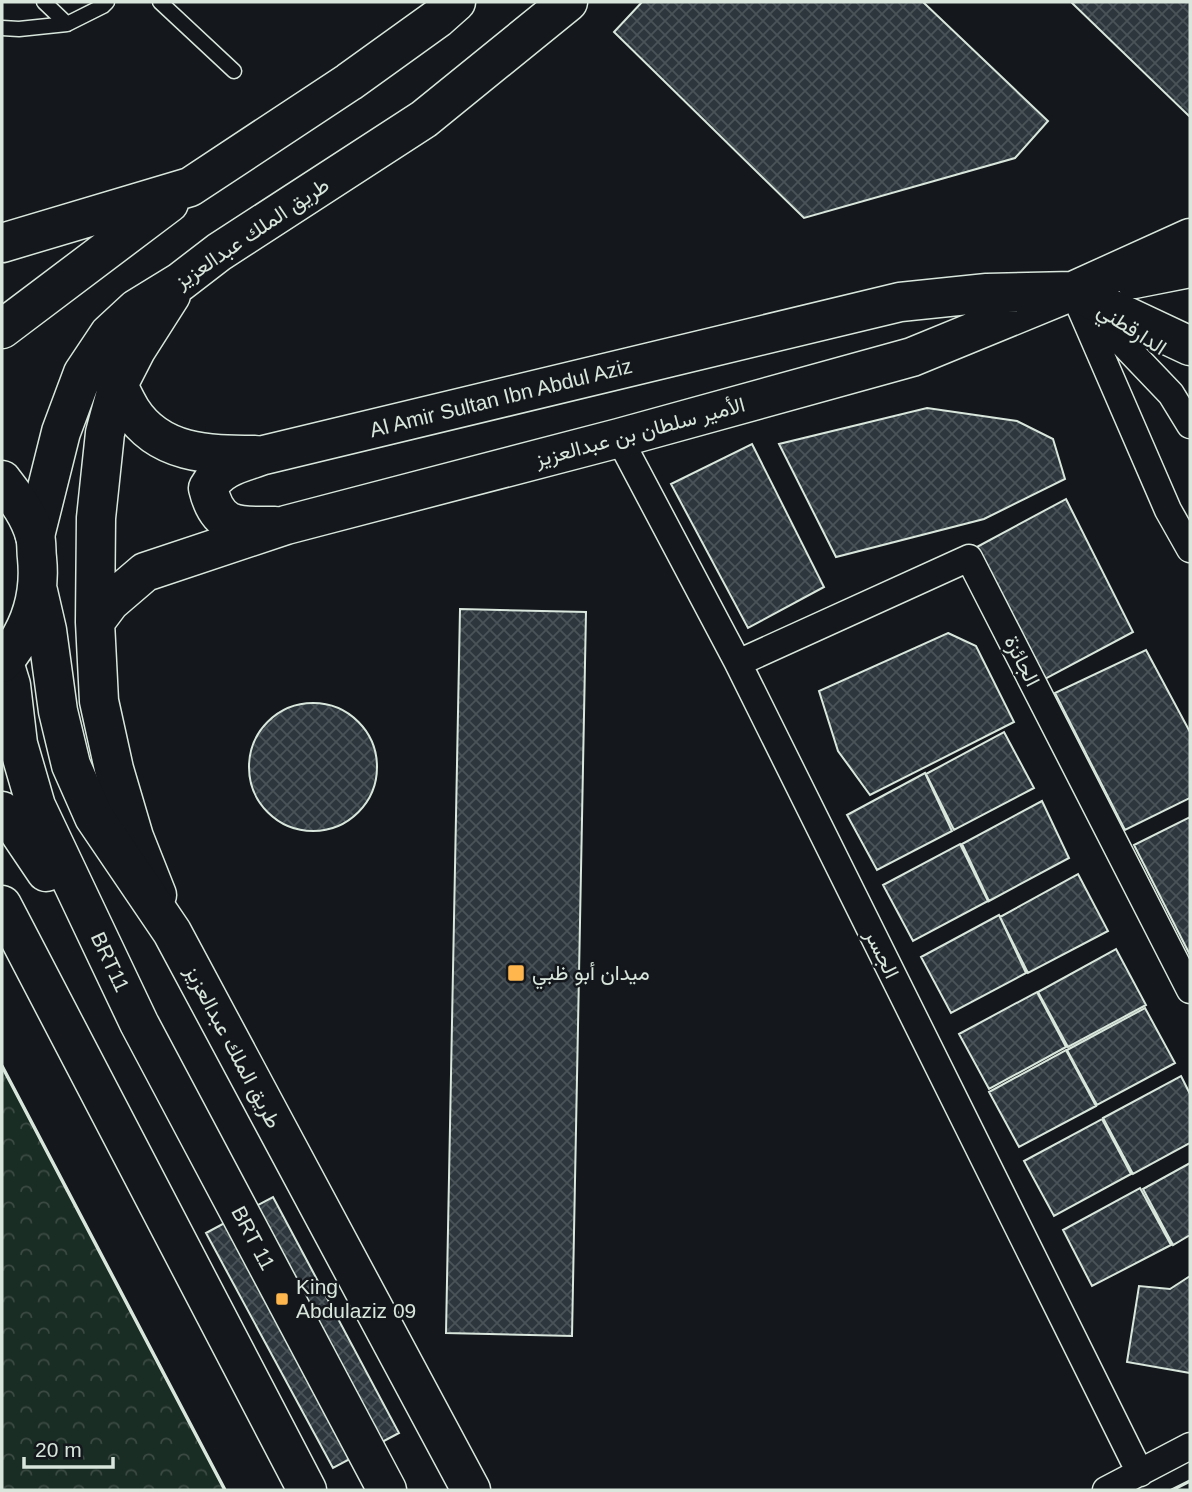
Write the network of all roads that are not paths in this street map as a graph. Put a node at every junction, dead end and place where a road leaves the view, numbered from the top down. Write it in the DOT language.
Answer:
graph roads {
  1 [pos="44,2"];
  2 [pos="107,2"];
  3 [pos="160,2"];
  4 [pos="456,2"];
  5 [pos="568,2"];
  6 [pos="67,24"];
  7 [pos="2,28"];
  8 [pos="234,71"];
  9 [pos="190,187"];
  10 [pos="1190,238"];
  11 [pos="2,243"];
  12 [pos="1190,268"];
  13 [pos="180,282"];
  14 [pos="1073,291"];
  15 [pos="1190,322"];
  16 [pos="2,329"];
  17 [pos="1190,346"];
  18 [pos="1190,367"];
  19 [pos="118,385"];
  20 [pos="1190,425"];
  21 [pos="619,438"];
  22 [pos="264,455"];
  23 [pos="2,480"];
  24 [pos="286,526"];
  25 [pos="35,536"];
  26 [pos="1190,549"];
  27 [pos="38,591"];
  28 [pos="95,622"];
  29 [pos="3,662"];
  30 [pos="738,663"];
  31 [pos="2,811"];
  32 [pos="2,905"];
  33 [pos="172,932"];
  34 [pos="1190,990"];
  35 [pos="139,1023"];
  36 [pos="282,1299"];
  37 [pos="1190,1446"];
  38 [pos="1140,1473"];
  39 [pos="307,1490"];
  40 [pos="387,1490"];
  41 [pos="471,1490"];
  42 [pos="1106,1490"];
  1 -- 6 [label="lane"];
  2 -- 6 [label="lane"];
  3 -- 8 [label="lane"];
  4 -- 9 [label="main road"];
  5 -- 13 [label="main road, طريق الملك عبدالعزيز"];
  6 -- 7 [label="lane"];
  9 -- 11 [label="main road"];
  9 -- 16 [label="main road"];
  10 -- 14 [label="main road"];
  12 -- 14 [label="main road"];
  13 -- 19 [label="main road"];
  13 -- 25 [label="main road, طريق الملك عبدالعزيز"];
  14 -- 15 [label="main road"];
  14 -- 17 [label="main road"];
  14 -- 18 [label="street, الدارقطني"];
  14 -- 20 [label="street"];
  14 -- 21 [label="main road, الأمير سلطان بن عبدالعزيز"];
  14 -- 22 [label="main road, Al Amir Sultan Ibn Abdul Aziz"];
  14 -- 26 [label="street"];
  19 -- 22 [label="main road"];
  19 -- 28 [label="main road"];
  21 -- 24 [label="main road, الأمير سلطان بن عبدالعزيز"];
  21 -- 30 [label="street, الجسر"];
  22 -- 24 [label="main road, Al Amir Sultan Ibn Abdul Aziz"];
  23 -- 25 [label="main road"];
  24 -- 28 [label="main road, الأمير سلطان بن عبدالعزيز"];
  25 -- 27 [label="main road"];
  27 -- 29 [label="main road"];
  27 -- 33 [label="main road, طريق الملك عبدالعزيز"];
  28 -- 33 [label="main road"];
  29 -- 35 [label="main road, BRT11"];
  30 -- 34 [label="street, الجائزة"];
  30 -- 38 [label="street, الجسر"];
  31 -- 35 [label="main road, BRT11"];
  32 -- 39 [label="main road"];
  33 -- 41 [label="main road, طريق الملك عبدالعزيز"];
  35 -- 36 [label="lane"];
  35 -- 40 [label="main road, BRT 11"];
  37 -- 38 [label="street"];
  38 -- 42 [label="street"];
}
